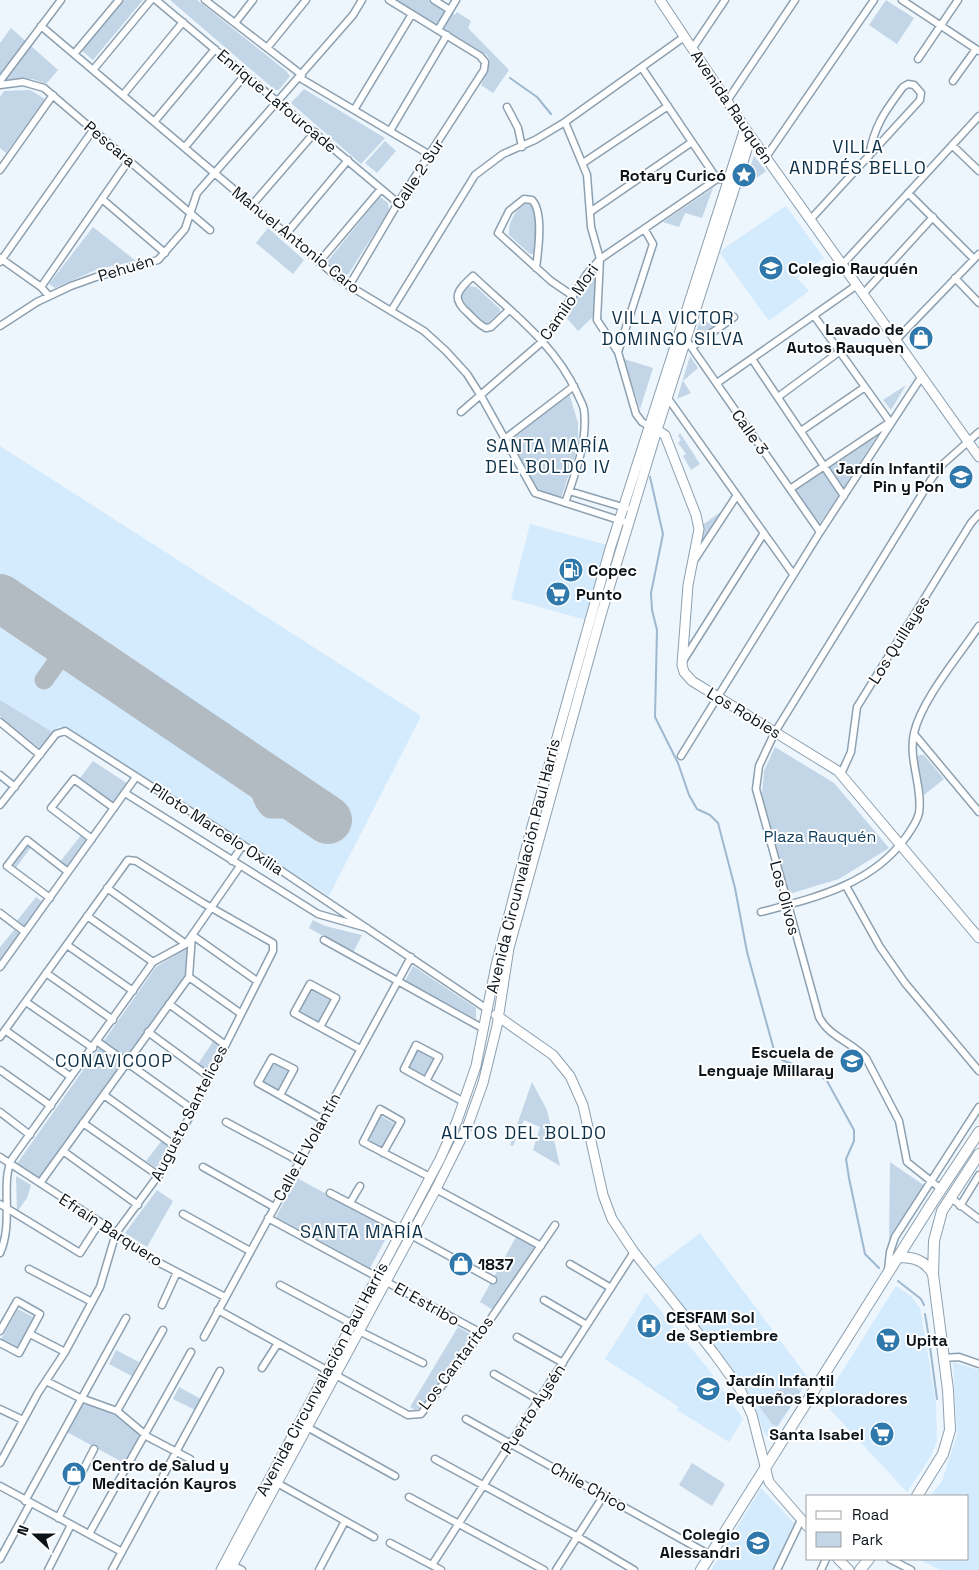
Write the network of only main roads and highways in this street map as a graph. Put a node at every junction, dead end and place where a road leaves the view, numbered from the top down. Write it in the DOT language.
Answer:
graph roads {
  1 [pos="662,1"];
  2 [pos="745,128"];
  3 [pos="751,137"];
  4 [pos="733,180"];
  5 [pos="683,336"];
  6 [pos="653,429"];
  7 [pos="979,457"];
  8 [pos="624,521"];
  9 [pos="979,938"];
  10 [pos="488,1009"];
  11 [pos="499,1017"];
  12 [pos="979,1132"];
  13 [pos="979,1154"];
  14 [pos="941,1189"];
  15 [pos="942,1211"];
  16 [pos="898,1257"];
  17 [pos="933,1274"];
  18 [pos="764,1470"];
  19 [pos="918,1495"];
  20 [pos="806,1525"];
  21 [pos="839,1560"];
  22 [pos="868,1560"];
  23 [pos="231,1567"];
  24 [pos="221,1570"];
  25 [pos="701,1570"];
  26 [pos="848,1570"];
  27 [pos="860,1570"];
  1 -- 2 [label="main road, Avenida Rauquén"];
  2 -- 3 [label="main road, Avenida Rauquén"];
  2 -- 4 [label="main road, Avenida Circunvalación Paul Harris"];
  3 -- 4 [label="main road, Avenida Circunvalación Paul Harris"];
  3 -- 7 [label="main road, Avenida Rauquén"];
  4 -- 5 [label="main road, Avenida Circunvalación Paul Harris"];
  5 -- 6 [label="main road, Avenida Circunvalación Paul Harris"];
  5 -- 6 [label="main road, Avenida Circunvalación Paul Harris"];
  6 -- 8 [label="main road, Avenida Circunvalación Paul Harris"];
  6 -- 9 [label="main road, Los Robles"];
  8 -- 10 [label="main road, Avenida Circunvalación Paul Harris"];
  8 -- 11 [label="main road, Avenida Circunvalación Paul Harris"];
  10 -- 11 [label="main road, Piloto Marcelo Oxilia"];
  10 -- 24 [label="main road, Avenida Circunvalación Paul Harris"];
  11 -- 18 [label="main road, Piloto Marcelo Oxilia"];
  11 -- 23 [label="main road, Avenida Circunvalación Paul Harris"];
  12 -- 14 [label="main road"];
  13 -- 15 [label="main road"];
  14 -- 15 [label="main road"];
  14 -- 16 [label="main road"];
  15 -- 17 [label="main road"];
  16 -- 17 [label="main road"];
  16 -- 18 [label="main road"];
  17 -- 19 [label="main road"];
  18 -- 20 [label="main road, Piloto Marcelo Oxilia"];
  18 -- 25 [label="main road"];
  21 -- 26 [label="main road"];
  22 -- 27 [label="main road"];
}
